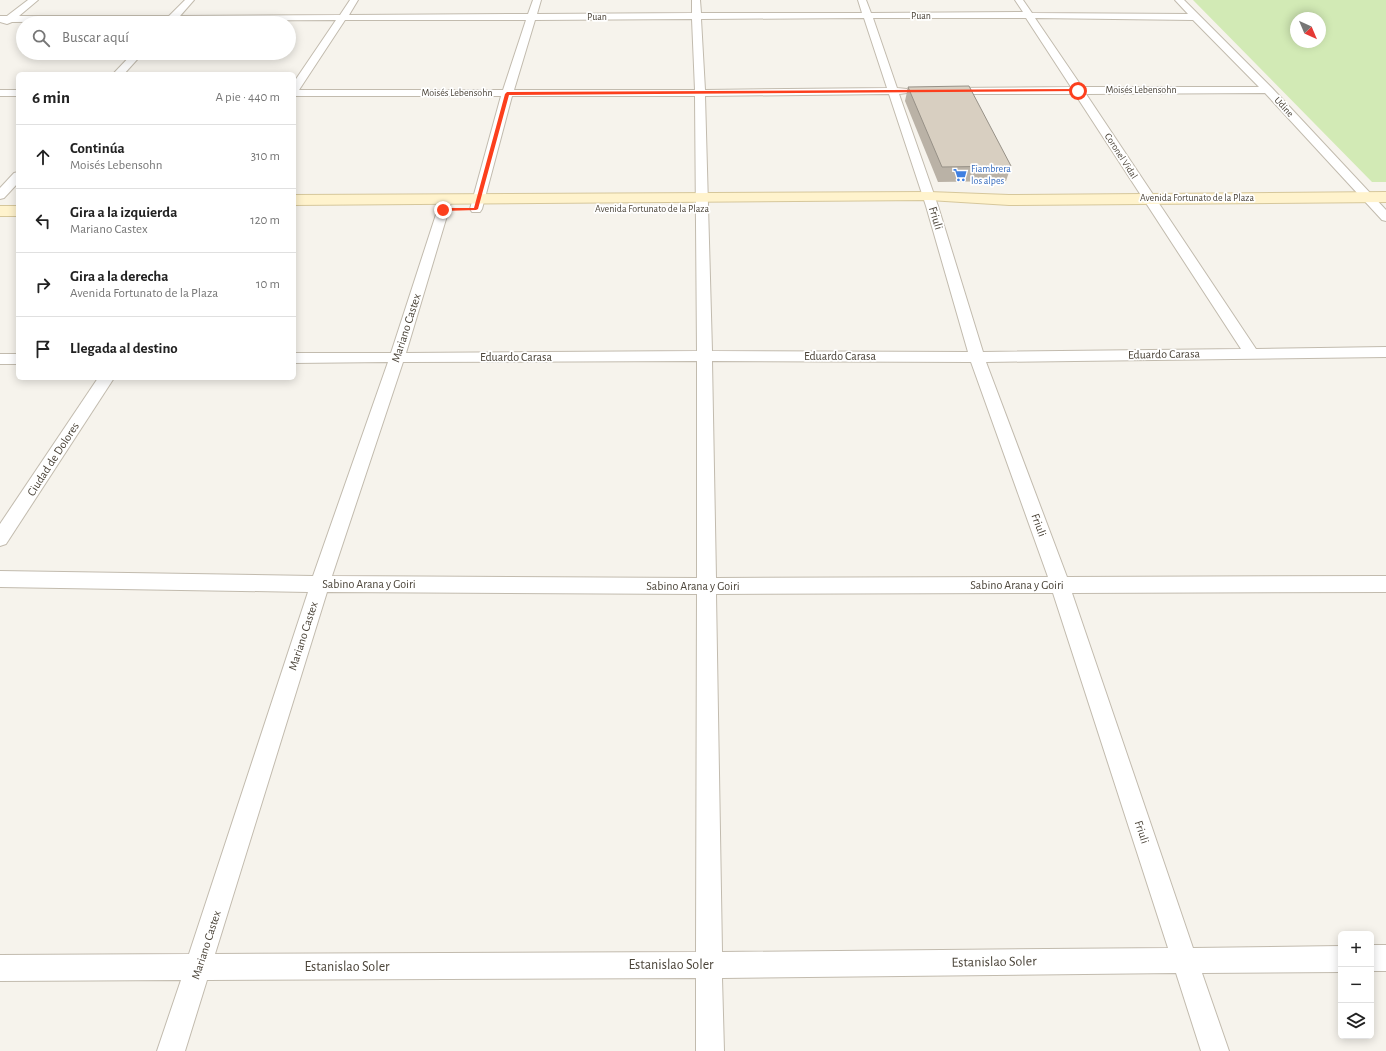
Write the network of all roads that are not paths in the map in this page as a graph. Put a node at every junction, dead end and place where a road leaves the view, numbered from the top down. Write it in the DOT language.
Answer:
graph roads {
  1 [pos="34,0"];
  2 [pos="190,0"];
  3 [pos="354,0"];
  4 [pos="537,0"];
  5 [pos="696,0"];
  6 [pos="862,0"];
  7 [pos="1019,0"];
  8 [pos="1179,0"];
  9 [pos="1029,15"];
  10 [pos="174,16"];
  11 [pos="867,16"];
  12 [pos="697,17"];
  13 [pos="1195,17"];
  14 [pos="342,18"];
  15 [pos="532,18"];
  16 [pos="0,19"];
  17 [pos="10,19"];
  18 [pos="16,19"];
  19 [pos="296,19"];
  20 [pos="0,26"];
  21 [pos="131,60"];
  22 [pos="120,72"];
  23 [pos="296,89"];
  24 [pos="1268,90"];
  25 [pos="893,91"];
  26 [pos="916,91"];
  27 [pos="940,91"];
  28 [pos="1078,91"];
  29 [pos="296,92"];
  30 [pos="0,93"];
  31 [pos="16,93"];
  32 [pos="700,93"];
  33 [pos="507,94"];
  34 [pos="16,178"];
  35 [pos="0,195"];
  36 [pos="1367,197"];
  37 [pos="1386,197"];
  38 [pos="1148,198"];
  39 [pos="0,200"];
  40 [pos="16,200"];
  41 [pos="296,200"];
  42 [pos="930,201"];
  43 [pos="445,204"];
  44 [pos="477,204"];
  45 [pos="703,204"];
  46 [pos="296,210"];
  47 [pos="0,211"];
  48 [pos="16,211"];
  49 [pos="1386,217"];
  50 [pos="1386,352"];
  51 [pos="1251,353"];
  52 [pos="704,356"];
  53 [pos="978,357"];
  54 [pos="296,358"];
  55 [pos="397,358"];
  56 [pos="0,359"];
  57 [pos="16,359"];
  58 [pos="105,380"];
  59 [pos="0,539"];
  60 [pos="0,579"];
  61 [pos="320,584"];
  62 [pos="1060,584"];
  63 [pos="1386,584"];
  64 [pos="706,586"];
  65 [pos="1374,958"];
  66 [pos="1386,958"];
  67 [pos="1338,959"];
  68 [pos="1185,960"];
  69 [pos="709,965"];
  70 [pos="0,968"];
  71 [pos="198,968"];
  72 [pos="171,1051"];
  73 [pos="710,1051"];
  74 [pos="1215,1051"];
  1 -- 17 [label="street"];
  2 -- 10 [label="street"];
  3 -- 14 [label="street"];
  4 -- 15 [label="street"];
  5 -- 12 [label="street"];
  6 -- 11 [label="street, Friuli"];
  7 -- 9 [label="street, Coronel Vidal"];
  8 -- 13 [label="street, Udine"];
  9 -- 11 [label="street, Puan"];
  9 -- 13 [label="street, Puan"];
  9 -- 28 [label="street, Coronel Vidal"];
  11 -- 12 [label="street, Puan"];
  11 -- 25 [label="street, Friuli"];
  12 -- 15 [label="street, Puan"];
  12 -- 32 [label="street"];
  13 -- 24 [label="street, Udine"];
  14 -- 15 [label="street, Puan"];
  14 -- 19 [label="street, Puan"];
  14 -- 23 [label="street"];
  15 -- 33 [label="street"];
  16 -- 17 [label="street, Puan"];
  17 -- 18 [label="street, Puan"];
  17 -- 20 [label="street"];
  21 -- 22 [label="street"];
  24 -- 28 [label="street, Moisés Lebensohn"];
  24 -- 36 [label="street, Udine"];
  25 -- 26 [label="street, Moisés Lebensohn"];
  25 -- 32 [label="street, Moisés Lebensohn"];
  25 -- 42 [label="street, Friuli"];
  27 -- 28 [label="street, Moisés Lebensohn"];
  28 -- 38 [label="street, Coronel Vidal"];
  29 -- 33 [label="street, Moisés Lebensohn"];
  30 -- 31 [label="street"];
  32 -- 33 [label="street, Moisés Lebensohn"];
  32 -- 45 [label="street"];
  33 -- 44 [label="street"];
  34 -- 35 [label="street"];
  36 -- 37 [label="main road, Avenida Fortunato de la Plaza"];
  36 -- 38 [label="main road, Avenida Fortunato de la Plaza"];
  36 -- 49 [label="street, Udine"];
  38 -- 42 [label="main road, Avenida Fortunato de la Plaza"];
  38 -- 51 [label="street, Coronel Vidal"];
  39 -- 40 [label="main road"];
  41 -- 43 [label="main road, Avenida Fortunato de la Plaza"];
  42 -- 45 [label="main road, Avenida Fortunato de la Plaza"];
  42 -- 53 [label="street, Friuli"];
  43 -- 44 [label="main road, Avenida Fortunato de la Plaza"];
  43 -- 46 [label="main road, Avenida Fortunato de la Plaza"];
  43 -- 55 [label="street, Mariano Castex"];
  44 -- 45 [label="main road, Avenida Fortunato de la Plaza"];
  45 -- 52 [label="street"];
  47 -- 48 [label="main road"];
  50 -- 51 [label="street, Eduardo Carasa"];
  51 -- 53 [label="street, Eduardo Carasa"];
  52 -- 53 [label="street, Eduardo Carasa"];
  52 -- 55 [label="street, Eduardo Carasa"];
  52 -- 64 [label="street"];
  53 -- 62 [label="street, Friuli"];
  54 -- 55 [label="street, Eduardo Carasa"];
  55 -- 61 [label="street, Mariano Castex"];
  56 -- 57 [label="street"];
  58 -- 59 [label="street, Ciudad de Dolores"];
  60 -- 61 [label="street, Sabino Arana y Goiri"];
  61 -- 64 [label="street, Sabino Arana y Goiri"];
  61 -- 71 [label="street, Mariano Castex"];
  62 -- 63 [label="street, Sabino Arana y Goiri"];
  62 -- 64 [label="street, Sabino Arana y Goiri"];
  62 -- 68 [label="street, Friuli"];
  64 -- 69 [label="street"];
  65 -- 66 [label="street"];
  67 -- 68 [label="street, Estanislao Soler"];
  68 -- 69 [label="street, Estanislao Soler"];
  68 -- 74 [label="street, Friuli"];
  69 -- 71 [label="street, Estanislao Soler"];
  69 -- 73 [label="street"];
  70 -- 71 [label="street, Estanislao Soler"];
  71 -- 72 [label="street, Mariano Castex"];
}
